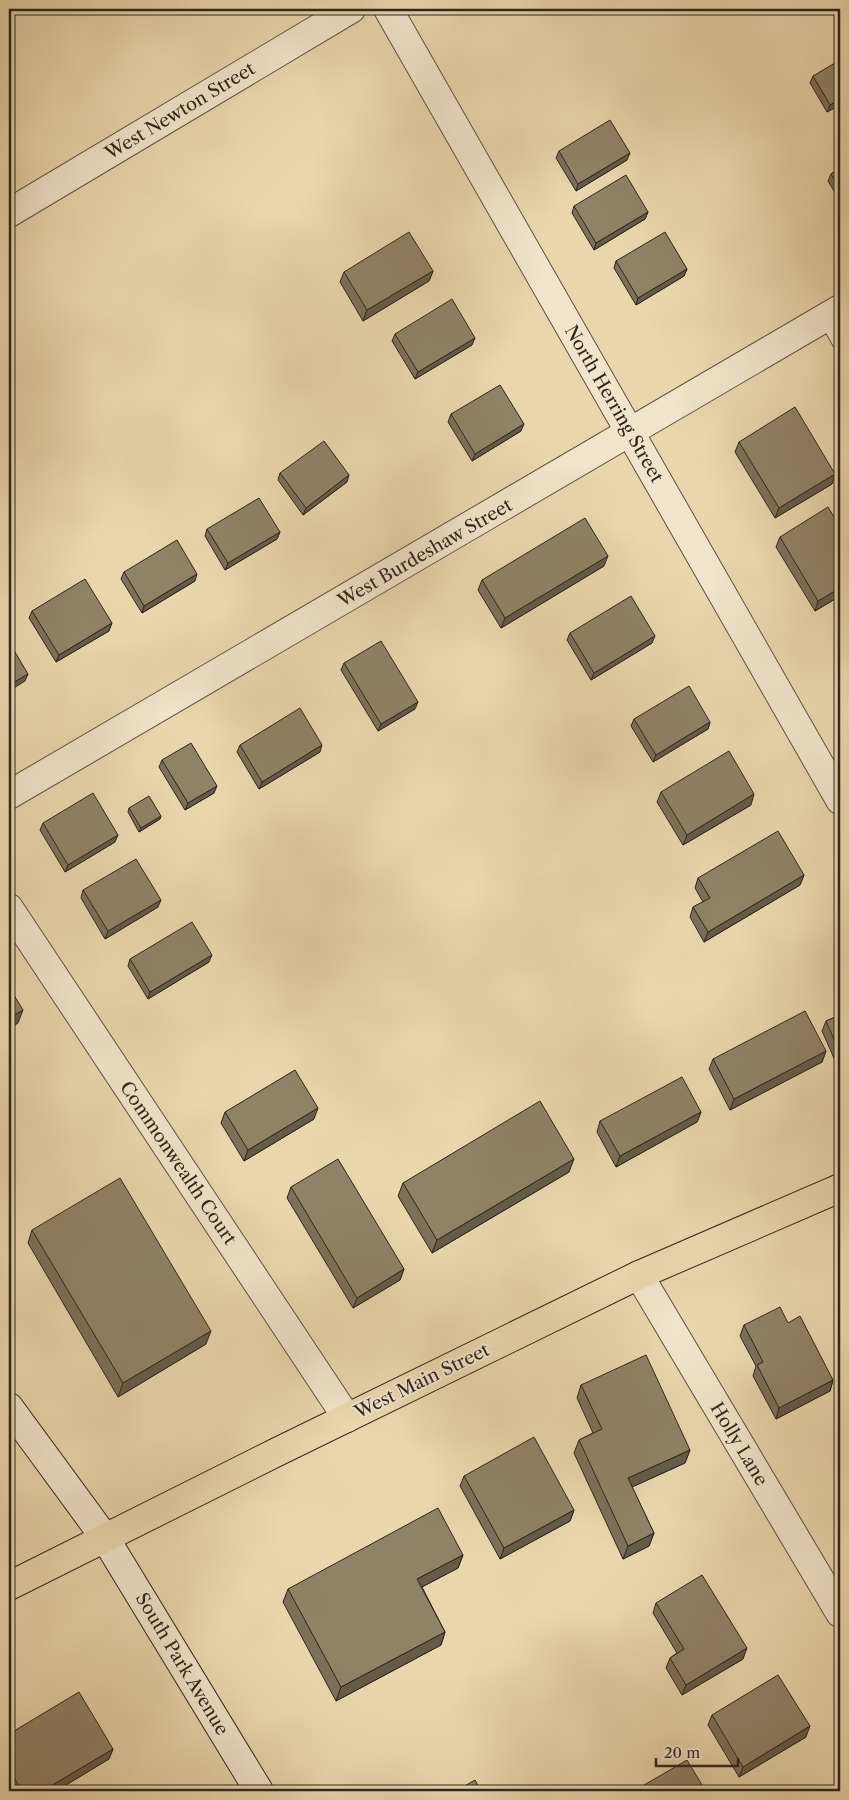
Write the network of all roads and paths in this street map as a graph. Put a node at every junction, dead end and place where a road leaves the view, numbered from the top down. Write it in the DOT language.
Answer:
graph roads {
  1 [pos="351,9"];
  2 [pos="388,9"];
  3 [pos="9,214"];
  4 [pos="833,313"];
  5 [pos="840,342"];
  6 [pos="631,432"];
  7 [pos="839,794"];
  8 [pos="9,795"];
  9 [pos="9,908"];
  10 [pos="840,1188"];
  11 [pos="639,1275"];
  12 [pos="9,1407"];
  13 [pos="347,1418"];
  14 [pos="105,1538"];
  15 [pos="9,1586"];
  16 [pos="840,1614"];
  17 [pos="259,1791"];
  1 -- 3 [label="street, West Newton Street"];
  2 -- 6 [label="street, North Herring Street"];
  4 -- 5 [label="lane"];
  4 -- 6 [label="street, West Burdeshaw Street"];
  6 -- 7 [label="street, North Herring Street"];
  6 -- 8 [label="street, West Burdeshaw Street"];
  9 -- 13 [label="street, Commonwealth Court"];
  10 -- 11 [label="main road, West Main Street"];
  11 -- 13 [label="main road, West Main Street"];
  11 -- 16 [label="street, Holly Lane"];
  12 -- 14 [label="street, South Park Avenue"];
  13 -- 14 [label="main road, West Main Street"];
  14 -- 15 [label="main road, West Main Street"];
  14 -- 17 [label="street, South Park Avenue"];
}
